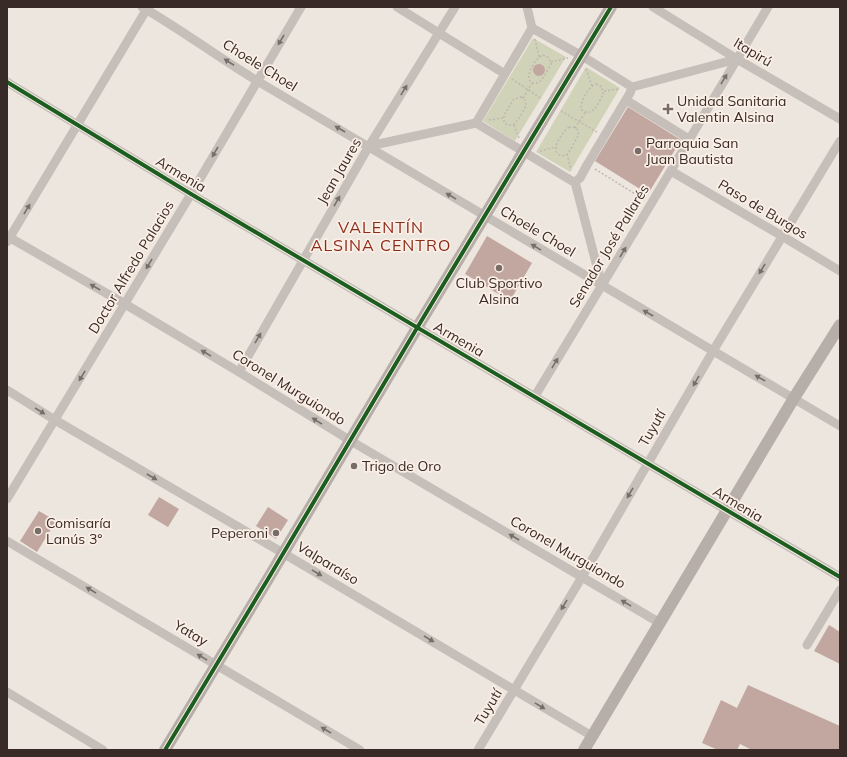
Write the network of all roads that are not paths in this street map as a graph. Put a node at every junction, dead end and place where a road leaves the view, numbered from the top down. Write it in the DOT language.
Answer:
graph roads {
  1 [pos="301,7"];
  2 [pos="397,7"];
  3 [pos="455,7"];
  4 [pos="528,7"];
  5 [pos="611,7"];
  6 [pos="653,7"];
  7 [pos="768,7"];
  8 [pos="145,8"];
  9 [pos="532,28"];
  10 [pos="439,33"];
  11 [pos="582,56"];
  12 [pos="737,59"];
  13 [pos="505,74"];
  14 [pos="257,80"];
  15 [pos="7,82"];
  16 [pos="632,87"];
  17 [pos="626,100"];
  18 [pos="840,119"];
  19 [pos="476,123"];
  20 [pos="78,125"];
  21 [pos="689,139"];
  22 [pos="840,141"];
  23 [pos="369,146"];
  24 [pos="526,153"];
  25 [pos="671,171"];
  26 [pos="575,182"];
  27 [pos="191,194"];
  28 [pos="485,216"];
  29 [pos="782,236"];
  30 [pos="8,239"];
  31 [pos="303,259"];
  32 [pos="840,271"];
  33 [pos="602,286"];
  34 [pos="124,304"];
  35 [pos="840,325"];
  36 [pos="417,328"];
  37 [pos="713,351"];
  38 [pos="239,372"];
  39 [pos="7,390"];
  40 [pos="535,396"];
  41 [pos="794,398"];
  42 [pos="55,420"];
  43 [pos="840,426"];
  44 [pos="350,441"];
  45 [pos="648,463"];
  46 [pos="7,499"];
  47 [pos="726,510"];
  48 [pos="7,540"];
  49 [pos="284,553"];
  50 [pos="582,577"];
  51 [pos="840,577"];
  52 [pos="840,590"];
  53 [pos="660,623"];
  54 [pos="807,646"];
  55 [pos="216,665"];
  56 [pos="514,690"];
  57 [pos="7,692"];
  58 [pos="592,736"];
  59 [pos="103,750"];
  60 [pos="165,750"];
  61 [pos="360,750"];
  62 [pos="478,750"];
  63 [pos="584,750"];
  1 -- 14 [label="street, Doctor Alfredo Palacios, one-way"];
  2 -- 10 [label="street"];
  3 -- 10 [label="street, Jean Jaures"];
  4 -- 9 [label="street"];
  5 -- 11 [label="street"];
  6 -- 12 [label="street, Itapirú"];
  7 -- 12 [label="street, Senador José Pallarés"];
  14 -- 8 [label="street, Choele Choel, one-way"];
  8 -- 20 [label="street"];
  9 -- 11 [label="street"];
  9 -- 13 [label="street"];
  10 -- 13 [label="street"];
  23 -- 10 [label="street, Jean Jaures, one-way"];
  11 -- 16 [label="street"];
  11 -- 24 [label="street"];
  12 -- 16 [label="street"];
  12 -- 18 [label="street, Itapirú"];
  21 -- 12 [label="street, Senador José Pallarés, one-way"];
  13 -- 19 [label="street"];
  23 -- 14 [label="street, Choele Choel, one-way"];
  14 -- 27 [label="street, Doctor Alfredo Palacios, one-way"];
  15 -- 20 [label="street, Armenia"];
  16 -- 17 [label="street"];
  17 -- 21 [label="street"];
  17 -- 26 [label="street"];
  19 -- 23 [label="street"];
  19 -- 24 [label="street"];
  20 -- 27 [label="street, Armenia"];
  30 -- 20 [label="street, one-way"];
  21 -- 25 [label="street, Senador José Pallarés"];
  22 -- 29 [label="street, Tuyutí"];
  28 -- 23 [label="street, Choele Choel, one-way"];
  31 -- 23 [label="street, Jean Jaures, one-way"];
  24 -- 26 [label="street"];
  24 -- 28 [label="street"];
  25 -- 29 [label="street, Paso de Burgos"];
  33 -- 25 [label="street, Senador José Pallarés, one-way"];
  26 -- 33 [label="street"];
  27 -- 31 [label="street, Armenia"];
  27 -- 34 [label="street, Doctor Alfredo Palacios, one-way"];
  33 -- 28 [label="street, Choele Choel, one-way"];
  28 -- 36 [label="street"];
  29 -- 32 [label="street, Paso de Burgos"];
  29 -- 37 [label="street, Tuyutí, one-way"];
  34 -- 30 [label="street, Coronel Murguiondo, one-way"];
  31 -- 36 [label="street, Armenia"];
  38 -- 31 [label="street, Jean Jaures, one-way"];
  37 -- 33 [label="street, Choele Choel, one-way"];
  40 -- 33 [label="street, Senador José Pallarés, one-way"];
  38 -- 34 [label="street, Coronel Murguiondo, one-way"];
  34 -- 42 [label="street, Doctor Alfredo Palacios, one-way"];
  35 -- 41 [label="street"];
  36 -- 40 [label="street, Armenia"];
  36 -- 44 [label="street"];
  41 -- 37 [label="street, Choele Choel, one-way"];
  37 -- 45 [label="street, Tuyutí, one-way"];
  44 -- 38 [label="street, Coronel Murguiondo, one-way"];
  39 -- 42 [label="street, Valparaíso, one-way"];
  40 -- 45 [label="street, Armenia"];
  41 -- 43 [label="street, Choele Choel"];
  41 -- 47 [label="street"];
  42 -- 46 [label="street, Doctor Alfredo Palacios"];
  42 -- 49 [label="street, Valparaíso, one-way"];
  44 -- 49 [label="street"];
  50 -- 44 [label="street, Coronel Murguiondo, one-way"];
  45 -- 47 [label="street, Armenia"];
  45 -- 50 [label="street, Tuyutí, one-way"];
  47 -- 51 [label="street, Armenia"];
  47 -- 53 [label="street"];
  55 -- 48 [label="street, Yatay, one-way"];
  49 -- 55 [label="street"];
  49 -- 56 [label="street, Valparaíso, one-way"];
  53 -- 50 [label="street, Coronel Murguiondo, one-way"];
  50 -- 56 [label="street, Tuyutí, one-way"];
  52 -- 54 [label="street"];
  53 -- 58 [label="street"];
  55 -- 60 [label="street"];
  61 -- 55 [label="street, Yatay, one-way"];
  56 -- 58 [label="street, Valparaíso, one-way"];
  56 -- 62 [label="street, Tuyutí"];
  57 -- 59 [label="street"];
  58 -- 63 [label="street"];
}
